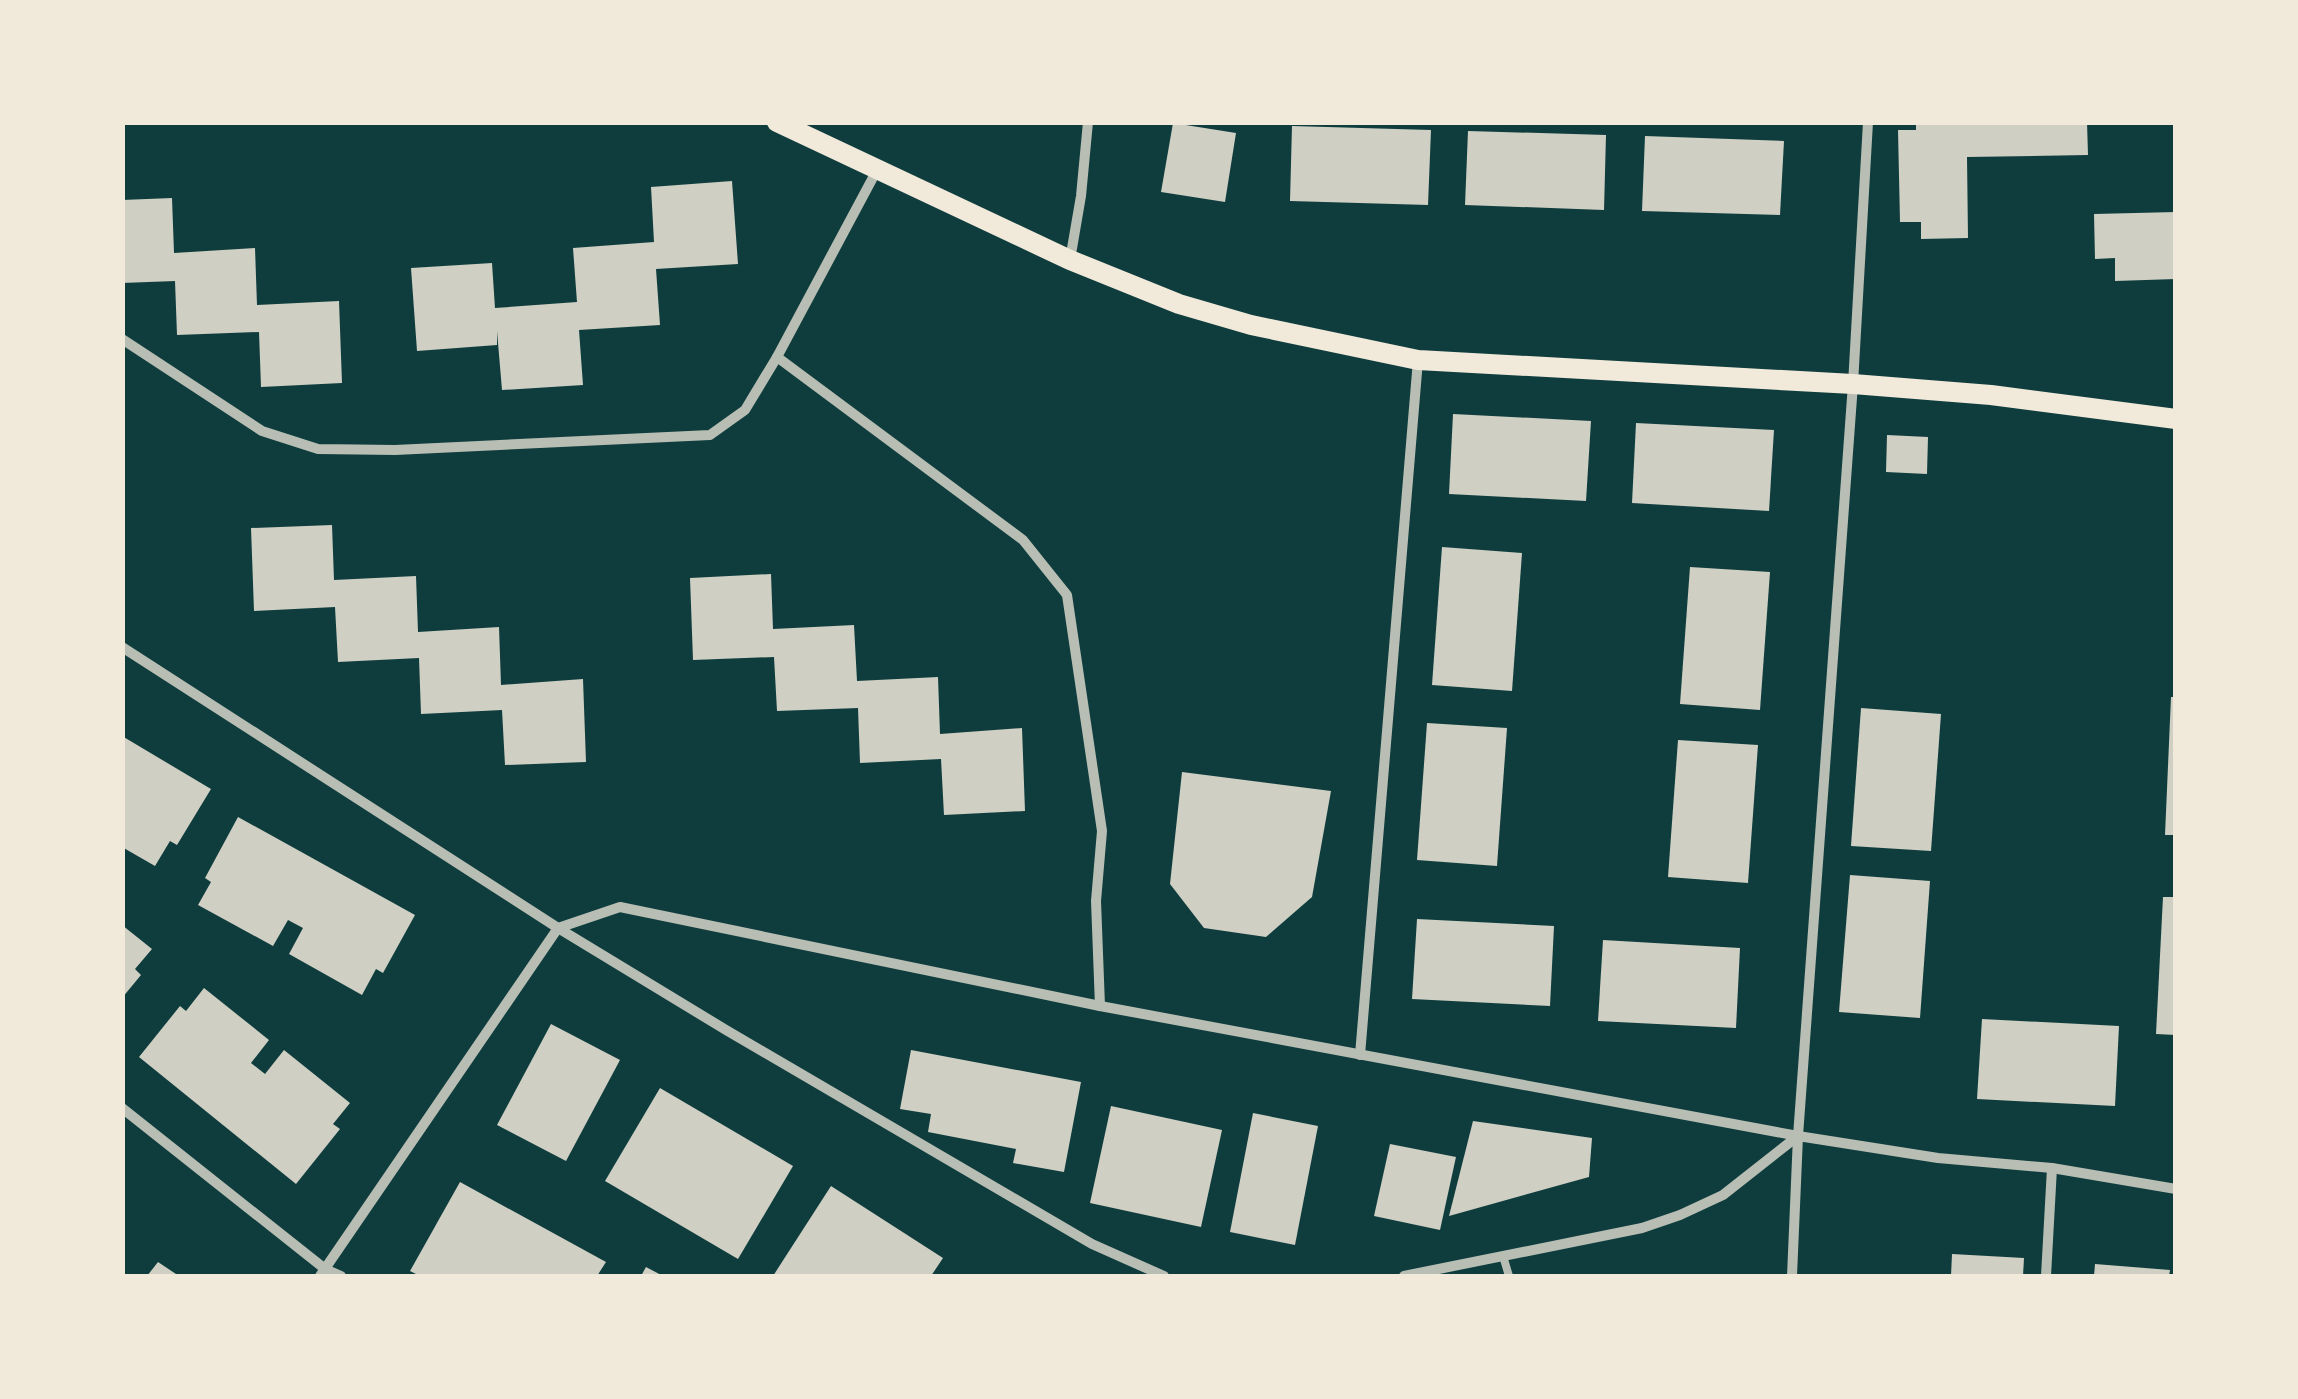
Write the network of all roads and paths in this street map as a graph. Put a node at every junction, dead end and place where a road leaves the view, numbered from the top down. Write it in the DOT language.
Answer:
graph roads {
  1 [pos="777,122"];
  2 [pos="1088,122"];
  3 [pos="1868,122"];
  4 [pos="877,169"];
  5 [pos="1070,260"];
  6 [pos="122,339"];
  7 [pos="777,357"];
  8 [pos="1418,360"];
  9 [pos="1853,384"];
  10 [pos="2176,419"];
  11 [pos="122,647"];
  12 [pos="558,928"];
  13 [pos="1100,1006"];
  14 [pos="1360,1055"];
  15 [pos="122,1108"];
  16 [pos="1798,1136"];
  17 [pos="2052,1168"];
  18 [pos="2176,1189"];
  19 [pos="1504,1256"];
  20 [pos="322,1273"];
  21 [pos="341,1276"];
  22 [pos="1164,1276"];
  23 [pos="1404,1276"];
  24 [pos="1509,1276"];
  25 [pos="1792,1276"];
  26 [pos="2046,1276"];
  1 -- 4 [label="main road"];
  2 -- 5 [label="street"];
  3 -- 9 [label="street"];
  4 -- 5 [label="main road"];
  4 -- 7 [label="street"];
  5 -- 8 [label="main road"];
  6 -- 7 [label="street"];
  7 -- 13 [label="street"];
  8 -- 9 [label="main road"];
  8 -- 14 [label="street"];
  9 -- 10 [label="main road"];
  9 -- 16 [label="street"];
  11 -- 12 [label="street"];
  12 -- 13 [label="street"];
  12 -- 20 [label="street"];
  12 -- 22 [label="street"];
  13 -- 14 [label="street"];
  14 -- 16 [label="street"];
  15 -- 20 [label="street"];
  16 -- 17 [label="street"];
  16 -- 19 [label="street"];
  16 -- 25 [label="street"];
  17 -- 18 [label="street"];
  17 -- 26 [label="street"];
  19 -- 23 [label="street"];
  19 -- 24 [label="lane"];
  20 -- 21 [label="street"];
}
